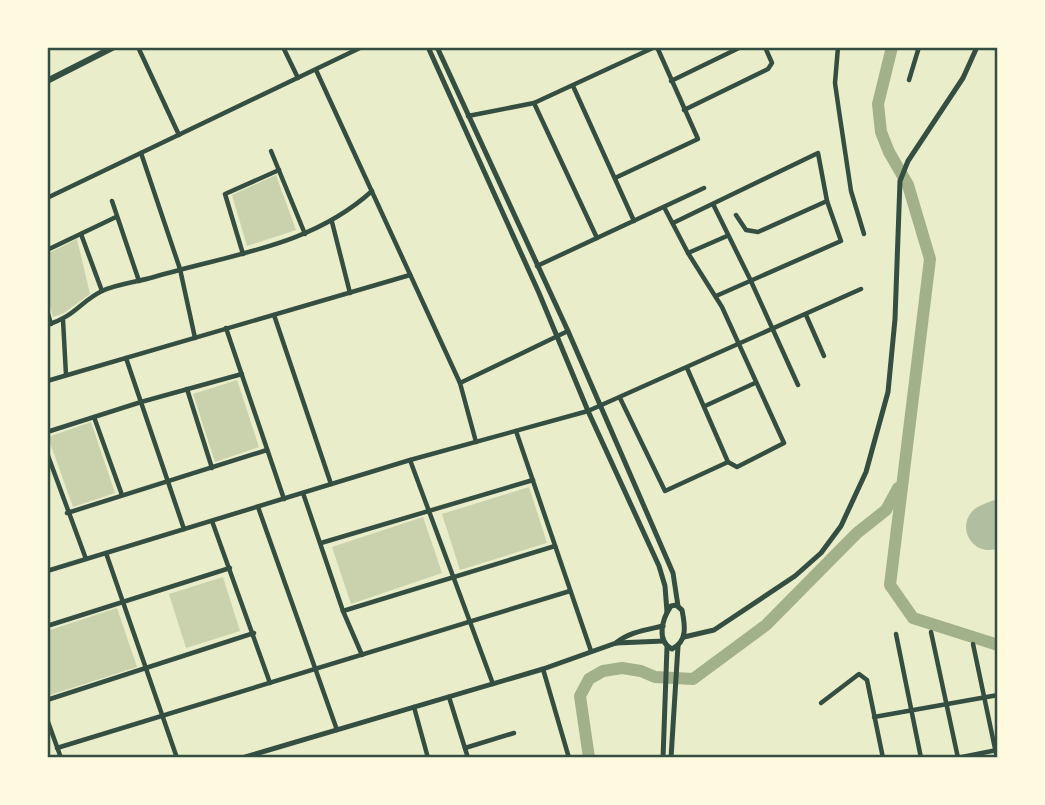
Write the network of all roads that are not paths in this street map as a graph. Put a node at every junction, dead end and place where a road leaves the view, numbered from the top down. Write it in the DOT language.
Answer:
graph roads {
  1 [pos="114,47"];
  2 [pos="138,47"];
  3 [pos="283,47"];
  4 [pos="362,47"];
  5 [pos="428,47"];
  6 [pos="437,47"];
  7 [pos="656,47"];
  8 [pos="741,47"];
  9 [pos="765,47"];
  10 [pos="838,47"];
  11 [pos="919,47"];
  12 [pos="977,47"];
  13 [pos="354,49"];
  14 [pos="316,70"];
  15 [pos="298,78"];
  16 [pos="909,80"];
  17 [pos="47,81"];
  18 [pos="671,81"];
  19 [pos="573,86"];
  20 [pos="534,103"];
  21 [pos="684,110"];
  22 [pos="468,116"];
  23 [pos="179,135"];
  24 [pos="271,151"];
  25 [pos="141,153"];
  26 [pos="279,170"];
  27 [pos="615,178"];
  28 [pos="704,188"];
  29 [pos="372,191"];
  30 [pos="47,198"];
  31 [pos="112,201"];
  32 [pos="827,201"];
  33 [pos="713,204"];
  34 [pos="664,207"];
  35 [pos="736,215"];
  36 [pos="116,217"];
  37 [pos="634,220"];
  38 [pos="332,222"];
  39 [pos="673,223"];
  40 [pos="81,234"];
  41 [pos="305,234"];
  42 [pos="864,234"];
  43 [pos="727,236"];
  44 [pos="597,238"];
  45 [pos="47,250"];
  46 [pos="688,253"];
  47 [pos="243,254"];
  48 [pos="537,266"];
  49 [pos="180,269"];
  50 [pos="411,275"];
  51 [pos="750,279"];
  52 [pos="139,281"];
  53 [pos="861,289"];
  54 [pos="102,291"];
  55 [pos="350,293"];
  56 [pos="716,296"];
  57 [pos="47,310"];
  58 [pos="274,315"];
  59 [pos="806,316"];
  60 [pos="63,320"];
  61 [pos="49,324"];
  62 [pos="226,328"];
  63 [pos="772,330"];
  64 [pos="568,331"];
  65 [pos="558,336"];
  66 [pos="195,338"];
  67 [pos="739,345"];
  68 [pos="824,356"];
  69 [pos="126,358"];
  70 [pos="687,368"];
  71 [pos="242,374"];
  72 [pos="66,375"];
  73 [pos="47,381"];
  74 [pos="460,383"];
  75 [pos="755,383"];
  76 [pos="798,385"];
  77 [pos="187,389"];
  78 [pos="620,398"];
  79 [pos="141,402"];
  80 [pos="601,406"];
  81 [pos="705,406"];
  82 [pos="588,411"];
  83 [pos="94,416"];
  84 [pos="516,431"];
  85 [pos="47,432"];
  86 [pos="476,442"];
  87 [pos="267,450"];
  88 [pos="47,453"];
  89 [pos="410,460"];
  90 [pos="729,462"];
  91 [pos="212,468"];
  92 [pos="533,480"];
  93 [pos="167,481"];
  94 [pos="331,484"];
  95 [pos="303,493"];
  96 [pos="122,495"];
  97 [pos="284,499"];
  98 [pos="258,507"];
  99 [pos="429,511"];
  100 [pos="67,513"];
  101 [pos="212,521"];
  102 [pos="184,529"];
  103 [pos="321,543"];
  104 [pos="555,546"];
  105 [pos="106,553"];
  106 [pos="86,559"];
  107 [pos="230,568"];
  108 [pos="47,571"];
  109 [pos="453,577"];
  110 [pos="570,591"];
  111 [pos="123,602"];
  112 [pos="678,606"];
  113 [pos="343,611"];
  114 [pos="667,612"];
  115 [pos="470,622"];
  116 [pos="47,626"];
  117 [pos="663,626"];
  118 [pos="931,632"];
  119 [pos="254,633"];
  120 [pos="896,634"];
  121 [pos="684,637"];
  122 [pos="615,643"];
  123 [pos="666,644"];
  124 [pos="973,644"];
  125 [pos="678,646"];
  126 [pos="591,651"];
  127 [pos="362,655"];
  128 [pos="146,668"];
  129 [pos="315,668"];
  130 [pos="544,669"];
  131 [pos="270,683"];
  132 [pos="493,684"];
  133 [pos="998,695"];
  134 [pos="449,696"];
  135 [pos="984,697"];
  136 [pos="47,700"];
  137 [pos="821,703"];
  138 [pos="945,704"];
  139 [pos="414,707"];
  140 [pos="910,711"];
  141 [pos="163,716"];
  142 [pos="874,717"];
  143 [pos="47,719"];
  144 [pos="337,730"];
  145 [pos="513,733"];
  146 [pos="57,748"];
  147 [pos="465,748"];
  148 [pos="996,750"];
  149 [pos="61,758"];
  150 [pos="177,758"];
  151 [pos="242,758"];
  152 [pos="429,758"];
  153 [pos="468,758"];
  154 [pos="569,758"];
  155 [pos="663,758"];
  156 [pos="671,758"];
  157 [pos="883,758"];
  158 [pos="921,758"];
  159 [pos="957,758"];
  160 [pos="997,758"];
  1 -- 17 [label="main road"];
  2 -- 23 [label="street"];
  3 -- 15 [label="street"];
  4 -- 13 [label="street"];
  5 -- 65 [label="street"];
  6 -- 22 [label="street"];
  7 -- 18 [label="street"];
  7 -- 19 [label="street"];
  8 -- 18 [label="street"];
  9 -- 21 [label="street"];
  10 -- 42 [label="street"];
  11 -- 16 [label="street"];
  12 -- 121 [label="street"];
  13 -- 14 [label="street"];
  14 -- 15 [label="street"];
  14 -- 29 [label="street"];
  15 -- 23 [label="street"];
  18 -- 21 [label="street"];
  19 -- 20 [label="street"];
  19 -- 27 [label="street"];
  20 -- 22 [label="street"];
  20 -- 44 [label="street"];
  21 -- 27 [label="street"];
  22 -- 48 [label="street"];
  23 -- 25 [label="street"];
  24 -- 26 [label="street"];
  25 -- 30 [label="street"];
  25 -- 49 [label="street"];
  26 -- 41 [label="street"];
  26 -- 47 [label="street"];
  27 -- 37 [label="street"];
  28 -- 34 [label="street"];
  29 -- 38 [label="street"];
  29 -- 50 [label="street"];
  31 -- 36 [label="street"];
  32 -- 33 [label="street"];
  32 -- 35 [label="street"];
  32 -- 51 [label="street"];
  33 -- 39 [label="street"];
  33 -- 43 [label="street"];
  34 -- 37 [label="street"];
  34 -- 39 [label="street"];
  36 -- 40 [label="street"];
  36 -- 52 [label="street"];
  37 -- 44 [label="street"];
  38 -- 41 [label="street"];
  38 -- 55 [label="street"];
  39 -- 46 [label="street"];
  40 -- 45 [label="street"];
  40 -- 54 [label="street"];
  41 -- 47 [label="street"];
  43 -- 46 [label="street"];
  43 -- 51 [label="street"];
  44 -- 48 [label="street"];
  46 -- 56 [label="street"];
  47 -- 49 [label="street"];
  48 -- 64 [label="street"];
  49 -- 52 [label="street"];
  49 -- 66 [label="street"];
  50 -- 55 [label="street"];
  50 -- 74 [label="street"];
  51 -- 56 [label="street"];
  51 -- 63 [label="street"];
  52 -- 54 [label="street"];
  53 -- 59 [label="street"];
  54 -- 60 [label="street"];
  55 -- 58 [label="street"];
  56 -- 67 [label="street"];
  57 -- 61 [label="street"];
  58 -- 62 [label="street"];
  58 -- 94 [label="street"];
  59 -- 63 [label="street"];
  59 -- 68 [label="street"];
  60 -- 61 [label="street"];
  60 -- 72 [label="street"];
  62 -- 66 [label="street"];
  62 -- 71 [label="street"];
  63 -- 67 [label="street"];
  63 -- 76 [label="street"];
  64 -- 65 [label="street"];
  64 -- 80 [label="street"];
  65 -- 74 [label="street"];
  65 -- 82 [label="street"];
  66 -- 69 [label="street"];
  67 -- 70 [label="street"];
  67 -- 75 [label="street"];
  69 -- 72 [label="street"];
  69 -- 79 [label="street"];
  70 -- 78 [label="street"];
  70 -- 81 [label="street"];
  71 -- 77 [label="street"];
  71 -- 87 [label="street"];
  72 -- 73 [label="street"];
  74 -- 86 [label="street"];
  75 -- 81 [label="street"];
  75 -- 90 [label="street"];
  77 -- 79 [label="street"];
  77 -- 91 [label="street"];
  78 -- 80 [label="street"];
  78 -- 90 [label="street"];
  79 -- 83 [label="street"];
  79 -- 93 [label="street"];
  80 -- 82 [label="street"];
  80 -- 112 [label="street"];
  81 -- 90 [label="street"];
  82 -- 84 [label="street"];
  82 -- 114 [label="street"];
  83 -- 85 [label="street"];
  83 -- 96 [label="street"];
  84 -- 86 [label="street"];
  84 -- 92 [label="street"];
  86 -- 89 [label="street"];
  87 -- 91 [label="street"];
  87 -- 97 [label="street"];
  88 -- 100 [label="street"];
  89 -- 94 [label="street"];
  89 -- 99 [label="street"];
  91 -- 93 [label="street"];
  92 -- 99 [label="street"];
  92 -- 104 [label="street"];
  93 -- 96 [label="street"];
  93 -- 102 [label="street"];
  94 -- 95 [label="street"];
  95 -- 97 [label="street"];
  95 -- 103 [label="street"];
  96 -- 100 [label="street"];
  97 -- 98 [label="street"];
  98 -- 101 [label="street"];
  98 -- 129 [label="street"];
  99 -- 103 [label="street"];
  99 -- 109 [label="street"];
  100 -- 106 [label="street"];
  101 -- 102 [label="street"];
  101 -- 107 [label="street"];
  102 -- 105 [label="street"];
  103 -- 113 [label="street"];
  104 -- 109 [label="street"];
  104 -- 110 [label="street"];
  105 -- 106 [label="street"];
  105 -- 111 [label="street"];
  106 -- 108 [label="street"];
  107 -- 111 [label="street"];
  107 -- 119 [label="street"];
  109 -- 113 [label="street"];
  109 -- 115 [label="street"];
  110 -- 115 [label="street"];
  110 -- 126 [label="street"];
  111 -- 116 [label="street"];
  111 -- 128 [label="street"];
  112 -- 114 [label="street"];
  112 -- 121 [label="street"];
  113 -- 127 [label="street"];
  114 -- 117 [label="street"];
  115 -- 127 [label="street"];
  115 -- 132 [label="street"];
  117 -- 122 [label="street"];
  117 -- 123 [label="street"];
  118 -- 138 [label="street"];
  119 -- 128 [label="street"];
  119 -- 131 [label="street"];
  120 -- 140 [label="street"];
  121 -- 125 [label="street"];
  122 -- 123 [label="street"];
  122 -- 126 [label="street"];
  123 -- 125 [label="street"];
  123 -- 155 [label="street"];
  124 -- 135 [label="street"];
  125 -- 156 [label="street"];
  126 -- 130 [label="street"];
  127 -- 129 [label="street"];
  128 -- 136 [label="street"];
  128 -- 141 [label="street"];
  129 -- 131 [label="street"];
  129 -- 144 [label="street"];
  130 -- 132 [label="street"];
  130 -- 154 [label="street"];
  131 -- 141 [label="street"];
  132 -- 134 [label="street"];
  133 -- 135 [label="street"];
  134 -- 139 [label="street"];
  134 -- 147 [label="street"];
  135 -- 138 [label="street"];
  135 -- 148 [label="street"];
  137 -- 142 [label="street"];
  138 -- 140 [label="street"];
  138 -- 159 [label="street"];
  139 -- 144 [label="street"];
  139 -- 152 [label="street"];
  140 -- 142 [label="street"];
  140 -- 158 [label="street"];
  141 -- 146 [label="street"];
  141 -- 150 [label="street"];
  142 -- 157 [label="street"];
  143 -- 146 [label="street"];
  144 -- 151 [label="street"];
  145 -- 147 [label="street"];
  146 -- 149 [label="street"];
  147 -- 153 [label="street"];
  148 -- 159 [label="street"];
  148 -- 160 [label="street"];
}
